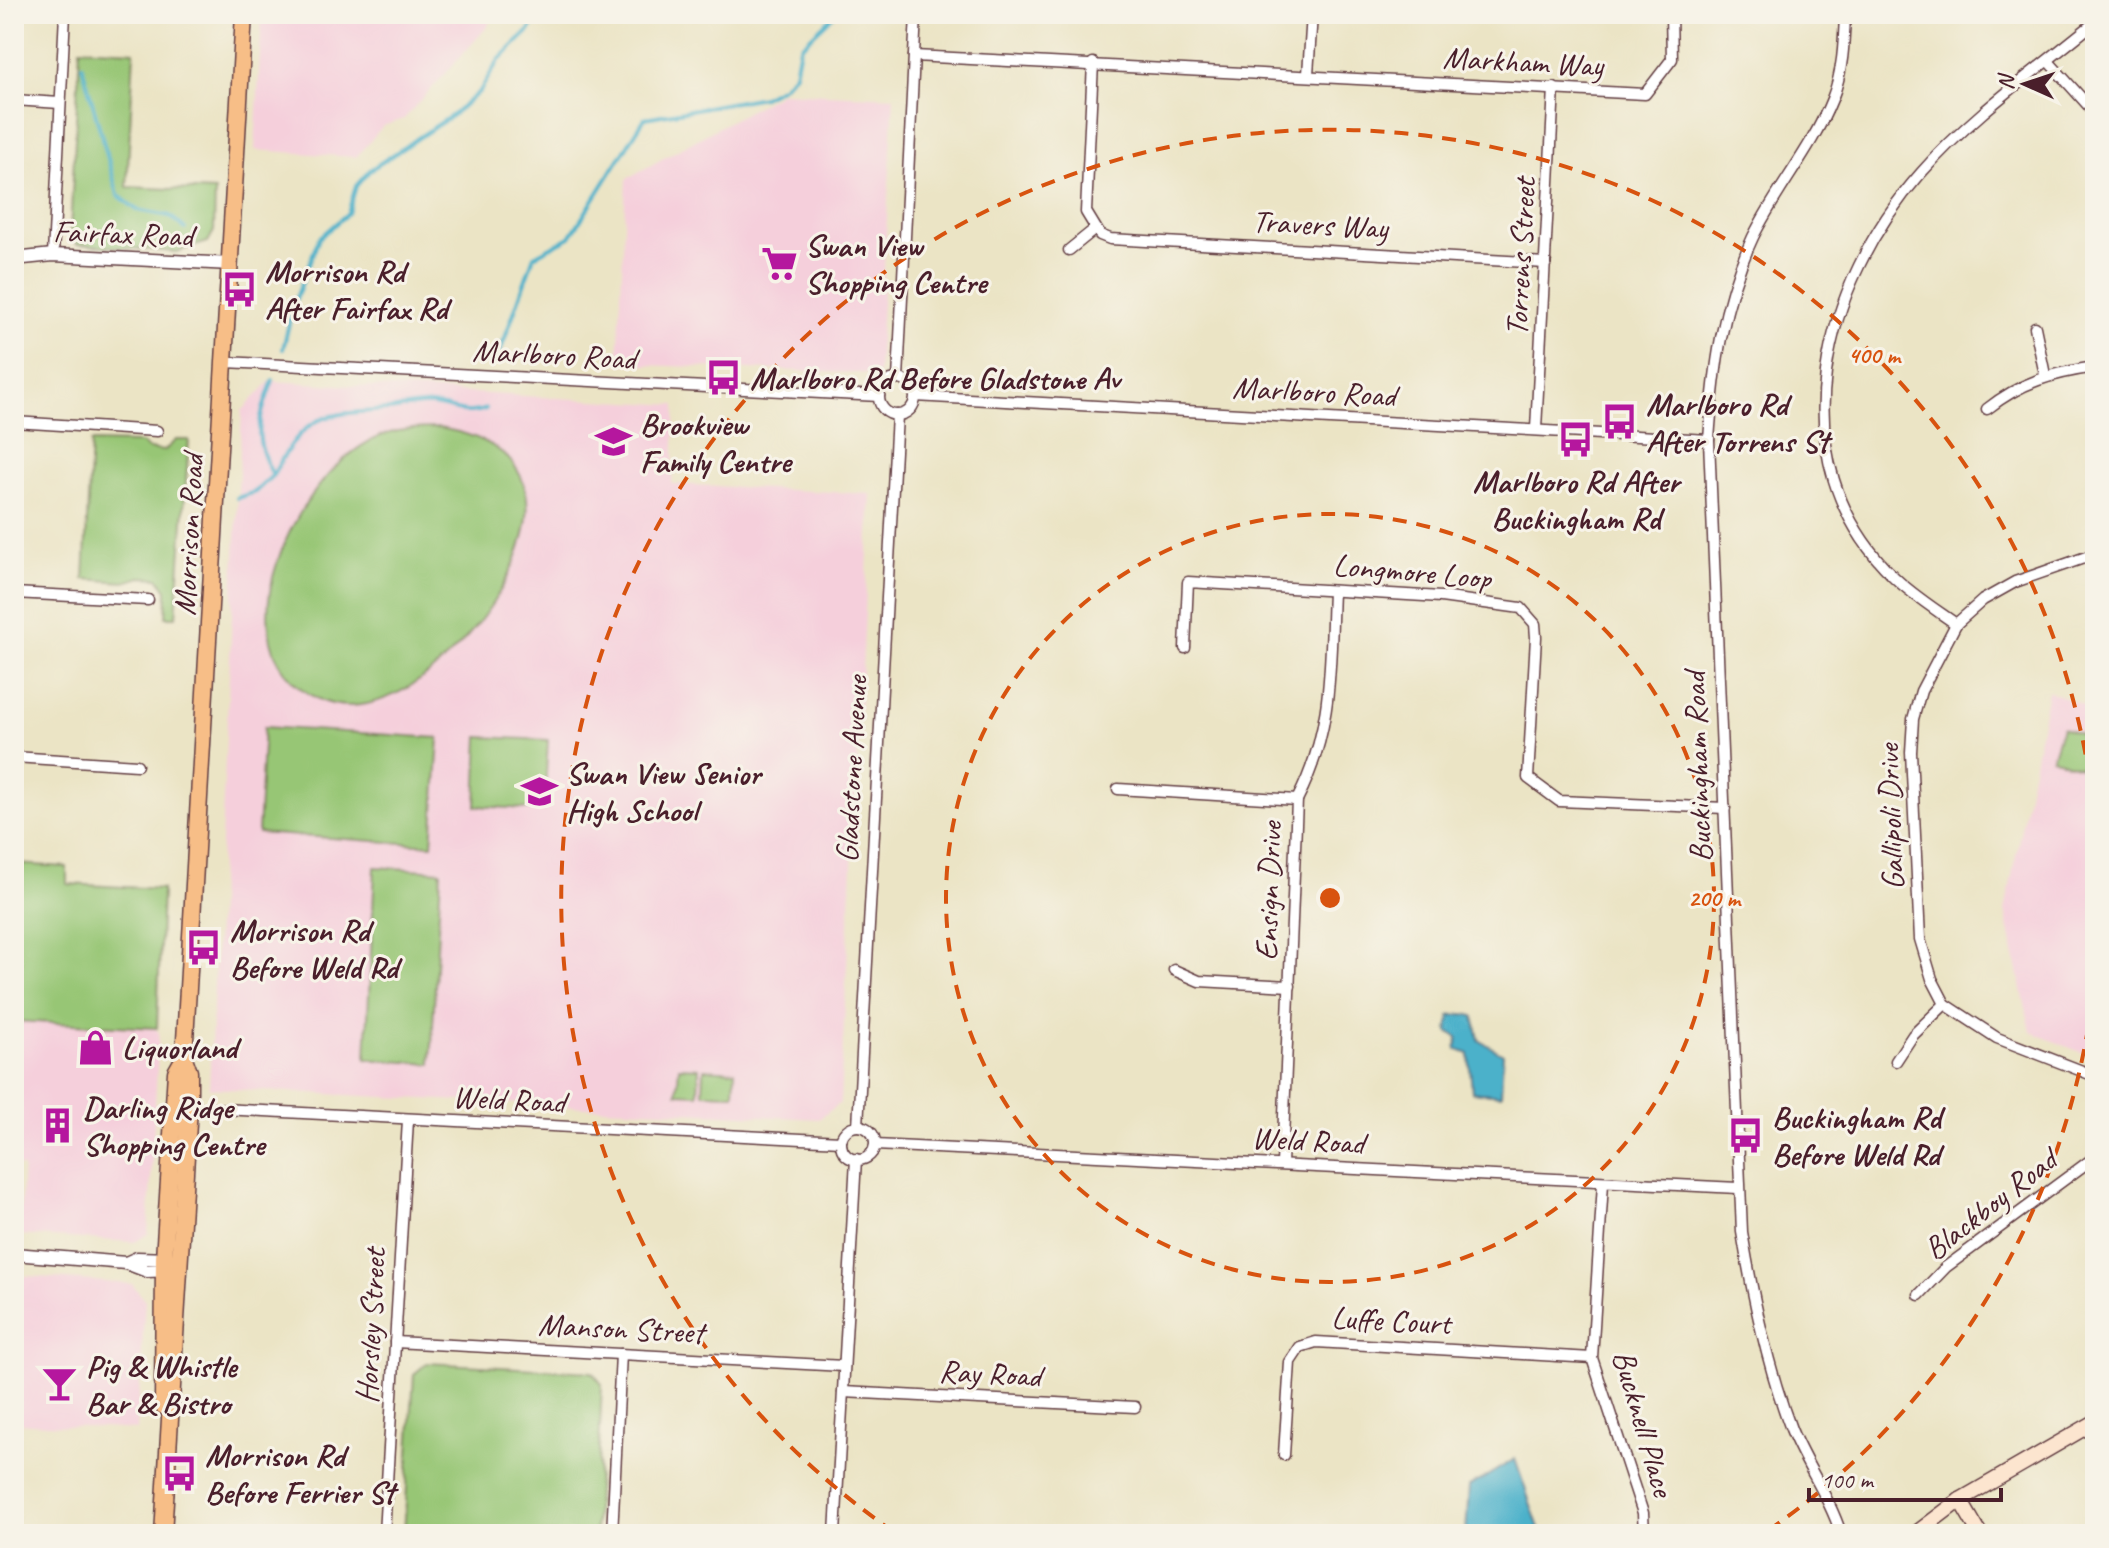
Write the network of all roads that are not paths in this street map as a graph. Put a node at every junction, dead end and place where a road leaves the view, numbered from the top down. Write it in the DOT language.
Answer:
graph roads {
  1 [pos="65,14"];
  2 [pos="244,14"];
  3 [pos="916,14"];
  4 [pos="1312,14"];
  5 [pos="1671,14"];
  6 [pos="1845,14"];
  7 [pos="2095,22"];
  8 [pos="914,56"];
  9 [pos="2048,61"];
  10 [pos="1093,63"];
  11 [pos="1308,74"];
  12 [pos="1554,88"];
  13 [pos="14,100"];
  14 [pos="60,103"];
  15 [pos="2095,113"];
  16 [pos="1095,229"];
  17 [pos="1069,250"];
  18 [pos="53,255"];
  19 [pos="14,259"];
  20 [pos="1546,263"];
  21 [pos="231,264"];
  22 [pos="2035,327"];
  23 [pos="226,362"];
  24 [pos="2095,367"];
  25 [pos="2045,375"];
  26 [pos="898,379"];
  27 [pos="879,396"];
  28 [pos="915,396"];
  29 [pos="1987,409"];
  30 [pos="897,415"];
  31 [pos="14,422"];
  32 [pos="1536,429"];
  33 [pos="157,431"];
  34 [pos="1709,440"];
  35 [pos="2095,554"];
  36 [pos="1333,591"];
  37 [pos="14,593"];
  38 [pos="148,600"];
  39 [pos="1956,624"];
  40 [pos="1185,648"];
  41 [pos="14,757"];
  42 [pos="137,765"];
  43 [pos="1118,789"];
  44 [pos="1297,800"];
  45 [pos="1725,808"];
  46 [pos="1174,970"];
  47 [pos="1290,986"];
  48 [pos="1945,1004"];
  49 [pos="1896,1061"];
  50 [pos="2095,1076"];
  51 [pos="182,1106"];
  52 [pos="408,1120"];
  53 [pos="858,1126"];
  54 [pos="841,1141"];
  55 [pos="875,1145"];
  56 [pos="2095,1157"];
  57 [pos="856,1159"];
  58 [pos="1282,1164"];
  59 [pos="1603,1183"];
  60 [pos="1738,1188"];
  61 [pos="14,1254"];
  62 [pos="164,1265"];
  63 [pos="181,1265"];
  64 [pos="1919,1295"];
  65 [pos="395,1342"];
  66 [pos="621,1354"];
  67 [pos="1592,1358"];
  68 [pos="844,1366"];
  69 [pos="843,1392"];
  70 [pos="1135,1407"];
  71 [pos="2095,1422"];
  72 [pos="167,1427"];
  73 [pos="1284,1455"];
  74 [pos="1956,1503"];
  75 [pos="1842,1532"];
  76 [pos="163,1534"];
  77 [pos="384,1534"];
  78 [pos="612,1534"];
  79 [pos="835,1534"];
  80 [pos="1644,1534"];
  81 [pos="1915,1534"];
  82 [pos="1972,1534"];
  83 [pos="1980,1534"];
  1 -- 14 [label="street"];
  2 -- 21 [label="main road, Morrison Road"];
  3 -- 8 [label="street"];
  4 -- 11 [label="street"];
  5 -- 12 [label="street, Markham Way"];
  6 -- 34 [label="street, Buckingham Road"];
  7 -- 9 [label="street"];
  8 -- 10 [label="street, Markham Way"];
  8 -- 26 [label="street"];
  9 -- 15 [label="street"];
  9 -- 39 [label="street"];
  10 -- 11 [label="street, Markham Way"];
  10 -- 16 [label="street"];
  11 -- 12 [label="street, Markham Way"];
  12 -- 20 [label="street, Torrens Street"];
  13 -- 14 [label="street"];
  14 -- 18 [label="street"];
  16 -- 17 [label="street"];
  16 -- 20 [label="street, Travers Way"];
  18 -- 19 [label="street, Fairfax Road"];
  18 -- 21 [label="street, Fairfax Road"];
  20 -- 32 [label="street, Torrens Street"];
  21 -- 23 [label="main road, Morrison Road"];
  22 -- 25 [label="street"];
  23 -- 27 [label="street, Marlboro Road"];
  23 -- 51 [label="main road, Morrison Road"];
  24 -- 25 [label="street"];
  25 -- 29 [label="street"];
  26 -- 27 [label="street"];
  26 -- 28 [label="street"];
  27 -- 30 [label="street"];
  28 -- 30 [label="street"];
  28 -- 32 [label="street, Marlboro Road"];
  30 -- 53 [label="street, Gladstone Avenue"];
  31 -- 33 [label="street"];
  32 -- 34 [label="street, Marlboro Road"];
  34 -- 45 [label="street, Buckingham Road"];
  35 -- 39 [label="street, Gallipoli Drive"];
  36 -- 40 [label="street, Longmore Loop"];
  36 -- 44 [label="street"];
  36 -- 45 [label="street, Longmore Loop"];
  37 -- 38 [label="street"];
  39 -- 48 [label="street, Gallipoli Drive"];
  41 -- 42 [label="street"];
  43 -- 44 [label="street, Ensign Drive"];
  44 -- 47 [label="street, Ensign Drive"];
  45 -- 60 [label="street, Buckingham Road"];
  46 -- 47 [label="street"];
  47 -- 58 [label="street, Ensign Drive"];
  48 -- 49 [label="street"];
  48 -- 50 [label="street"];
  51 -- 52 [label="street, Weld Road"];
  51 -- 62 [label="main road, Morrison Road"];
  51 -- 63 [label="main road, Morrison Road"];
  52 -- 54 [label="street, Weld Road"];
  52 -- 65 [label="street, Horsley Street"];
  53 -- 54 [label="street"];
  53 -- 55 [label="street"];
  54 -- 57 [label="street"];
  55 -- 57 [label="street"];
  55 -- 58 [label="street, Weld Road"];
  56 -- 64 [label="street, Blackboy Road"];
  57 -- 68 [label="street"];
  58 -- 59 [label="street, Weld Road"];
  59 -- 60 [label="street, Weld Road"];
  59 -- 67 [label="street, Bucknell Place"];
  60 -- 75 [label="street, Buckingham Road"];
  61 -- 62 [label="street"];
  62 -- 63 [label="street"];
  62 -- 72 [label="main road, Morrison Road"];
  63 -- 72 [label="main road, Morrison Road"];
  65 -- 66 [label="street, Manson Street"];
  65 -- 77 [label="street, Horsley Street"];
  66 -- 68 [label="street, Manson Street"];
  66 -- 78 [label="street"];
  67 -- 73 [label="street, Luffe Court"];
  67 -- 80 [label="street, Bucknell Place"];
  68 -- 69 [label="street"];
  69 -- 70 [label="street, Ray Road"];
  69 -- 79 [label="street"];
  71 -- 74 [label="main road"];
  72 -- 76 [label="main road, Morrison Road"];
  74 -- 81 [label="main road"];
  74 -- 82 [label="main road"];
  74 -- 83 [label="main road"];
}
